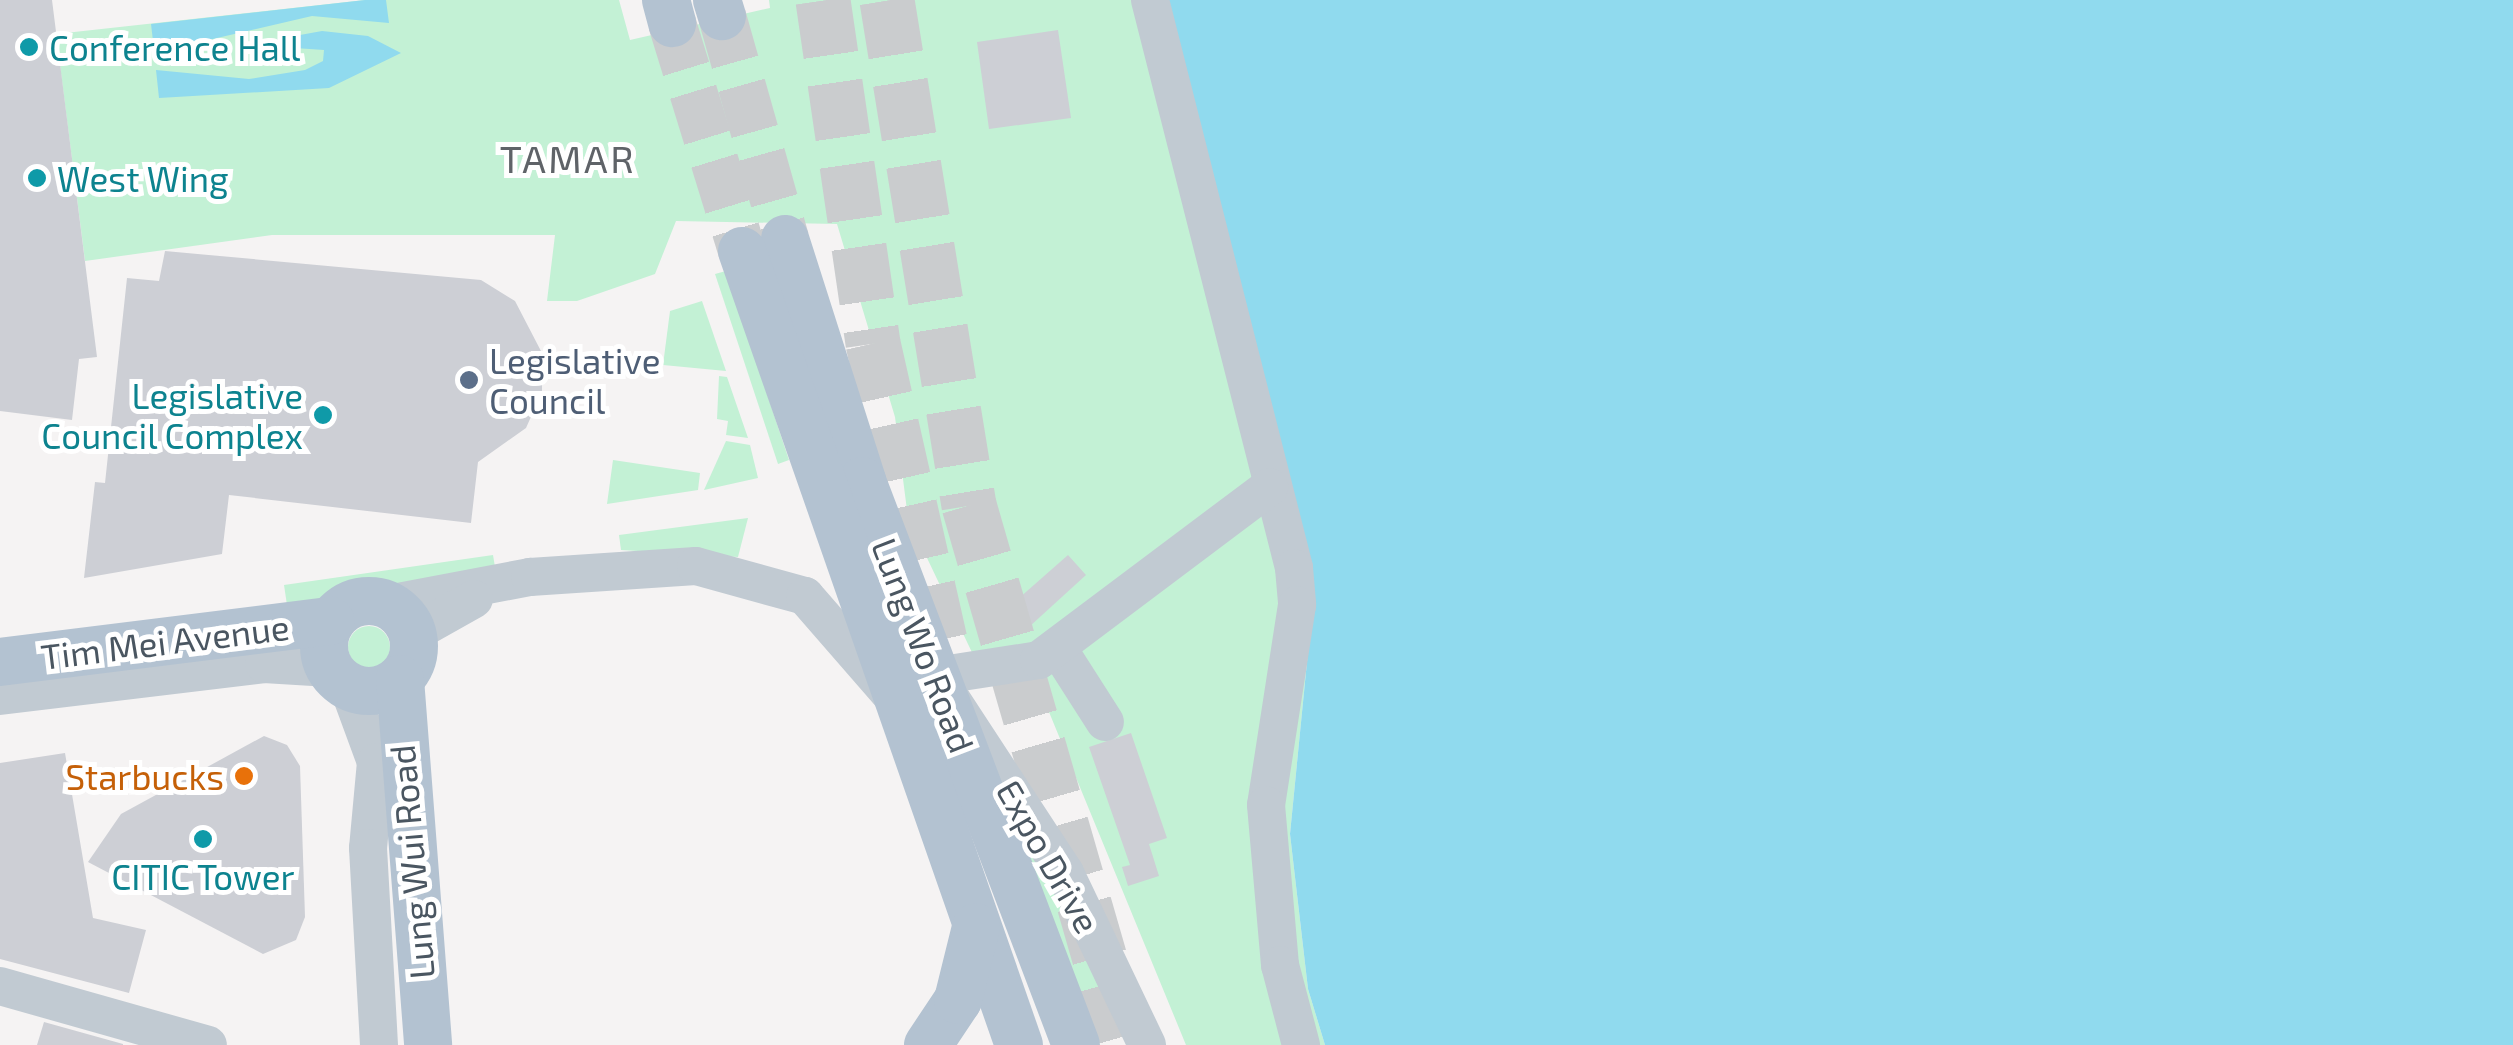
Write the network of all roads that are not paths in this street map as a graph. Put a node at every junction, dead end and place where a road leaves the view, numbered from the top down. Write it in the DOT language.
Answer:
graph roads {
  1 [pos="1150,0"];
  2 [pos="1269,486"];
  3 [pos="849,575"];
  4 [pos="805,596"];
  5 [pos="400,619"];
  6 [pos="330,621"];
  7 [pos="1058,647"];
  8 [pos="0,662"];
  9 [pos="936,676"];
  10 [pos="339,677"];
  11 [pos="400,679"];
  12 [pos="0,696"];
  13 [pos="894,699"];
  14 [pos="1104,722"];
  15 [pos="976,928"];
  16 [pos="0,986"];
  17 [pos="208,1045"];
  18 [pos="379,1045"];
  19 [pos="428,1045"];
  20 [pos="928,1045"];
  21 [pos="1020,1045"];
  22 [pos="1076,1045"];
  23 [pos="1148,1045"];
  24 [pos="1301,1045"];
  1 -- 2 [label="street"];
  2 -- 7 [label="street"];
  2 -- 24 [label="street"];
  3 -- 4 [label="street"];
  3 -- 9 [label="main road, Lung Wo Road"];
  3 -- 13 [label="main road, Lung Wo Road"];
  4 -- 5 [label="street"];
  4 -- 13 [label="street"];
  5 -- 6 [label="main road"];
  5 -- 11 [label="main road, Lung Wui Road"];
  6 -- 8 [label="main road, Tim Mei Avenue"];
  6 -- 10 [label="main road, Lung Wui Road"];
  7 -- 9 [label="street"];
  7 -- 14 [label="street"];
  9 -- 22 [label="main road, Lung Wo Road"];
  9 -- 23 [label="street, Expo Drive"];
  10 -- 11 [label="main road"];
  10 -- 12 [label="street, Tim Mei Avenue"];
  10 -- 18 [label="street, Lung Wui Road"];
  11 -- 19 [label="main road, Lung Wui Road"];
  13 -- 15 [label="main road, Lung Wo Road"];
  15 -- 20 [label="main road"];
  15 -- 21 [label="main road, Lung Wo Road"];
  16 -- 17 [label="street"];
}
